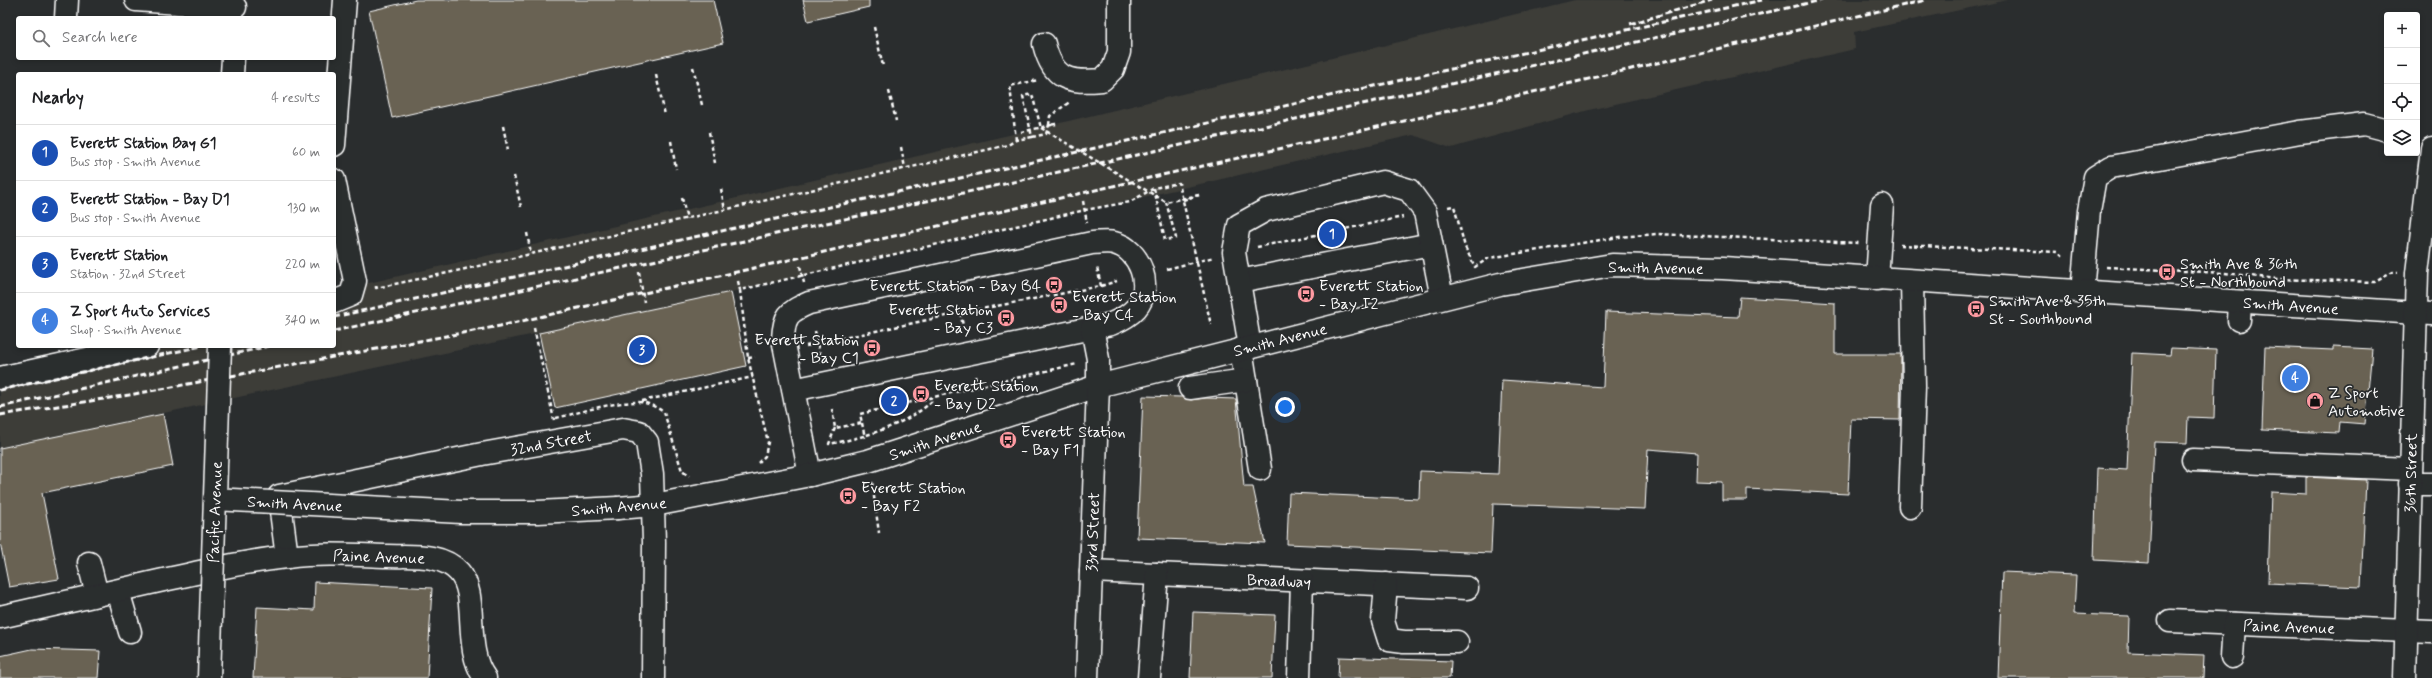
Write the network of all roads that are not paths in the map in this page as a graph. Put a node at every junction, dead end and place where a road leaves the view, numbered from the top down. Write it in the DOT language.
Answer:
graph roads {
  1 [pos="67,0"];
  2 [pos="136,0"];
  3 [pos="345,0"];
  4 [pos="1119,0"];
  5 [pos="235,8"];
  6 [pos="66,16"];
  7 [pos="1044,44"];
  8 [pos="233,60"];
  9 [pos="232,72"];
  10 [pos="337,86"];
  11 [pos="336,106"];
  12 [pos="2384,129"];
  13 [pos="2420,138"];
  14 [pos="2432,141"];
  15 [pos="2432,148"];
  16 [pos="336,199"];
  17 [pos="1882,205"];
  18 [pos="1431,244"];
  19 [pos="341,247"];
  20 [pos="1877,279"];
  21 [pos="1239,280"];
  22 [pos="1912,281"];
  23 [pos="2082,292"];
  24 [pos="1442,298"];
  25 [pos="336,301"];
  26 [pos="2424,314"];
  27 [pos="1092,328"];
  28 [pos="138,348"];
  29 [pos="220,348"];
  30 [pos="1245,348"];
  31 [pos="0,378"];
  32 [pos="1246,380"];
  33 [pos="1098,386"];
  34 [pos="1190,388"];
  35 [pos="793,390"];
  36 [pos="2193,460"];
  37 [pos="1260,469"];
  38 [pos="810,475"];
  39 [pos="2410,476"];
  40 [pos="2432,484"];
  41 [pos="214,499"];
  42 [pos="654,505"];
  43 [pos="1910,507"];
  44 [pos="287,557"];
  45 [pos="89,563"];
  46 [pos="1091,571"];
  47 [pos="1157,574"];
  48 [pos="1302,581"];
  49 [pos="1386,584"];
  50 [pos="1467,588"];
  51 [pos="118,591"];
  52 [pos="97,595"];
  53 [pos="0,617"];
  54 [pos="2170,621"];
  55 [pos="2234,624"];
  56 [pos="2407,630"];
  57 [pos="130,632"];
  58 [pos="2432,632"];
  59 [pos="1456,642"];
  60 [pos="2232,657"];
  61 [pos="209,678"];
  62 [pos="485,678"];
  63 [pos="653,678"];
  64 [pos="1087,678"];
  65 [pos="1150,678"];
  66 [pos="1299,678"];
  67 [pos="2405,678"];
  1 -- 6 [label="street"];
  2 -- 5 [label="street"];
  3 -- 10 [label="street"];
  4 -- 7 [label="street"];
  8 -- 9 [label="street"];
  10 -- 11 [label="street"];
  12 -- 23 [label="street"];
  13 -- 14 [label="street"];
  15 -- 26 [label="street, 36th Street"];
  16 -- 19 [label="street"];
  17 -- 20 [label="street"];
  18 -- 21 [label="street"];
  18 -- 21 [label="street"];
  18 -- 24 [label="street"];
  19 -- 25 [label="street"];
  20 -- 22 [label="street, Smith Avenue"];
  20 -- 24 [label="street, Smith Avenue"];
  21 -- 30 [label="street"];
  22 -- 23 [label="street, Smith Avenue"];
  22 -- 43 [label="street"];
  23 -- 26 [label="street, Smith Avenue"];
  24 -- 30 [label="street, Smith Avenue"];
  26 -- 39 [label="street, 36th Street"];
  27 -- 33 [label="street, 33rd Street"];
  27 -- 35 [label="street"];
  27 -- 35 [label="street"];
  28 -- 31 [label="street"];
  29 -- 41 [label="street, Pacific Avenue, bridge"];
  30 -- 32 [label="street"];
  30 -- 33 [label="street, Smith Avenue"];
  32 -- 34 [label="street"];
  32 -- 37 [label="street"];
  33 -- 38 [label="street, Smith Avenue"];
  33 -- 46 [label="street, 33rd Street"];
  35 -- 38 [label="street"];
  36 -- 39 [label="street"];
  38 -- 42 [label="street, Smith Avenue"];
  39 -- 40 [label="street"];
  39 -- 56 [label="street, 36th Street"];
  41 -- 42 [label="street, Smith Avenue, bridge"];
  41 -- 61 [label="street, Pacific Avenue, bridge"];
  42 -- 44 [label="street, 32nd Street"];
  42 -- 63 [label="street, 32nd Street"];
  44 -- 51 [label="street, Paine Avenue"];
  44 -- 62 [label="street, Paine Avenue"];
  45 -- 52 [label="street"];
  46 -- 47 [label="street, Broadway"];
  46 -- 64 [label="street, 33rd Street"];
  47 -- 48 [label="street, Broadway"];
  47 -- 65 [label="street"];
  48 -- 49 [label="street, Broadway"];
  48 -- 66 [label="street"];
  49 -- 50 [label="street, Broadway"];
  49 -- 59 [label="street"];
  51 -- 52 [label="street"];
  51 -- 57 [label="street"];
  52 -- 53 [label="street"];
  54 -- 55 [label="street, Paine Avenue"];
  55 -- 56 [label="street, Paine Avenue"];
  55 -- 60 [label="street"];
  56 -- 58 [label="street, Paine Avenue"];
  56 -- 67 [label="street, 36th Street"];
}
